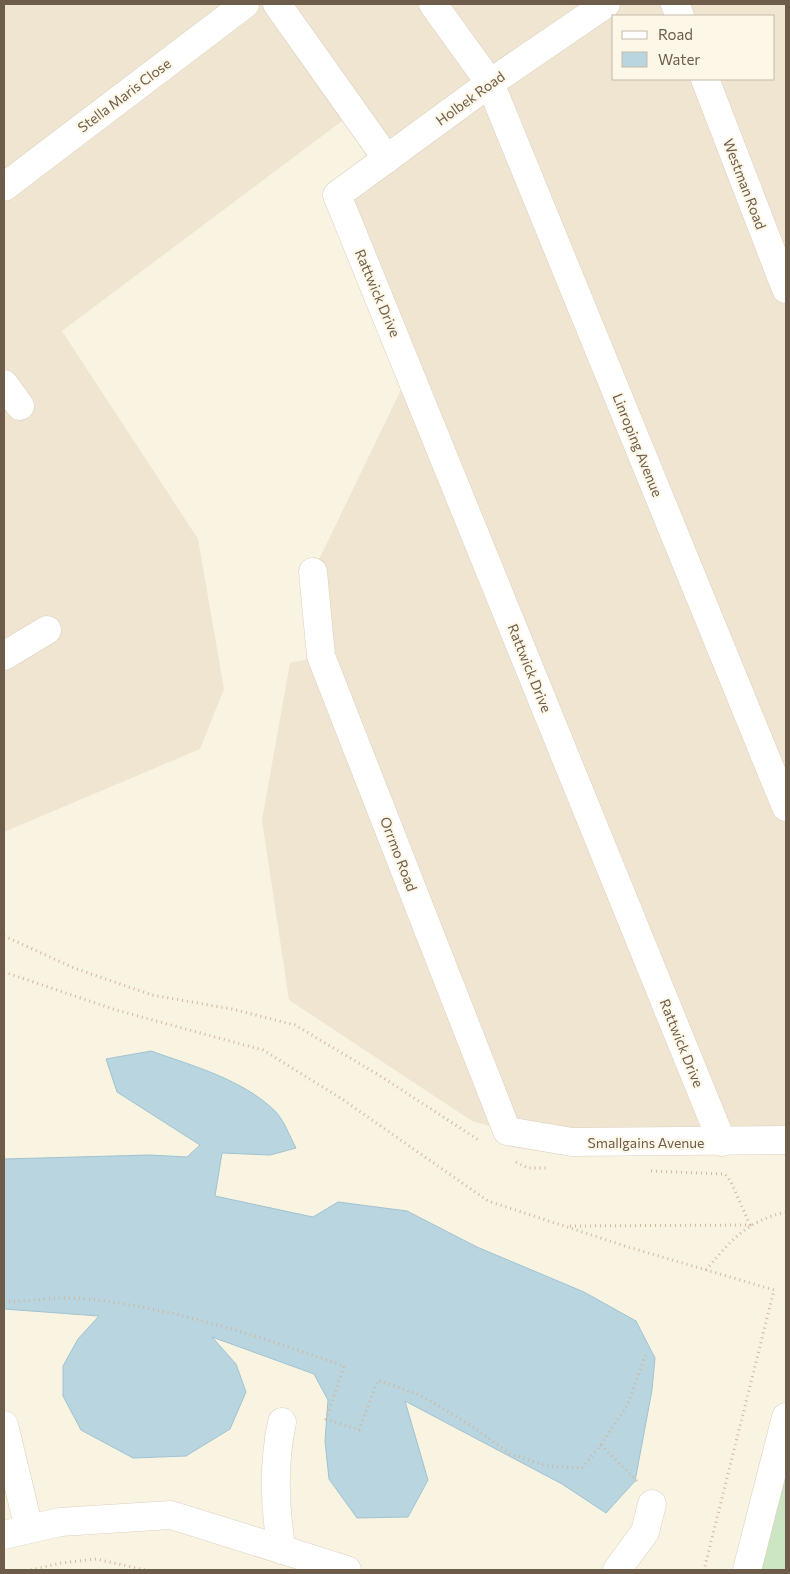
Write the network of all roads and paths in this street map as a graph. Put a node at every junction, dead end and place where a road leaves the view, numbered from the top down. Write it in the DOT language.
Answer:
graph roads {
  1 [pos="245,4"];
  2 [pos="277,4"];
  3 [pos="433,4"];
  4 [pos="606,4"];
  5 [pos="705,80"];
  6 [pos="490,83"];
  7 [pos="387,158"];
  8 [pos="4,187"];
  9 [pos="337,195"];
  10 [pos="786,289"];
  11 [pos="4,384"];
  12 [pos="20,406"];
  13 [pos="313,572"];
  14 [pos="48,630"];
  15 [pos="4,656"];
  16 [pos="786,807"];
  17 [pos="4,936"];
  18 [pos="4,972"];
  19 [pos="496,1138"];
  20 [pos="786,1140"];
  21 [pos="722,1142"];
  22 [pos="511,1159"];
  23 [pos="553,1168"];
  24 [pos="648,1171"];
  25 [pos="786,1212"];
  26 [pos="750,1225"];
  27 [pos="565,1226"];
  28 [pos="706,1270"];
  29 [pos="4,1302"];
  30 [pos="646,1354"];
  31 [pos="786,1418"];
  32 [pos="282,1422"];
  33 [pos="4,1425"];
  34 [pos="601,1445"];
  35 [pos="648,1495"];
  36 [pos="16,1532"];
  37 [pos="282,1550"];
  38 [pos="32,1570"];
  39 [pos="145,1570"];
  40 [pos="347,1570"];
  41 [pos="617,1570"];
  42 [pos="704,1570"];
  43 [pos="747,1570"];
  1 -- 8 [label="street, Stella Maris Close"];
  2 -- 7 [label="street"];
  3 -- 6 [label="street, Linroping Avenue"];
  4 -- 6 [label="street, Holbek Road"];
  5 -- 10 [label="street, Westman Road"];
  6 -- 7 [label="street, Holbek Road"];
  6 -- 16 [label="street, Linroping Avenue"];
  7 -- 9 [label="street, Holbek Road"];
  9 -- 21 [label="street, Rattwick Drive"];
  11 -- 12 [label="street"];
  13 -- 19 [label="street, Orrmo Road"];
  14 -- 15 [label="street"];
  17 -- 19 [label="path"];
  18 -- 27 [label="path"];
  19 -- 21 [label="street, Smallgains Avenue"];
  20 -- 21 [label="street, Smallgains Avenue"];
  22 -- 23 [label="path"];
  24 -- 26 [label="path"];
  25 -- 26 [label="path"];
  26 -- 27 [label="path"];
  26 -- 28 [label="path"];
  27 -- 28 [label="path"];
  28 -- 42 [label="path"];
  29 -- 34 [label="path"];
  30 -- 34 [label="path"];
  31 -- 43 [label="street"];
  32 -- 37 [label="street"];
  33 -- 36 [label="street"];
  34 -- 35 [label="path"];
  35 -- 41 [label="street"];
  36 -- 37 [label="street"];
  37 -- 40 [label="street"];
  38 -- 39 [label="path"];
}
